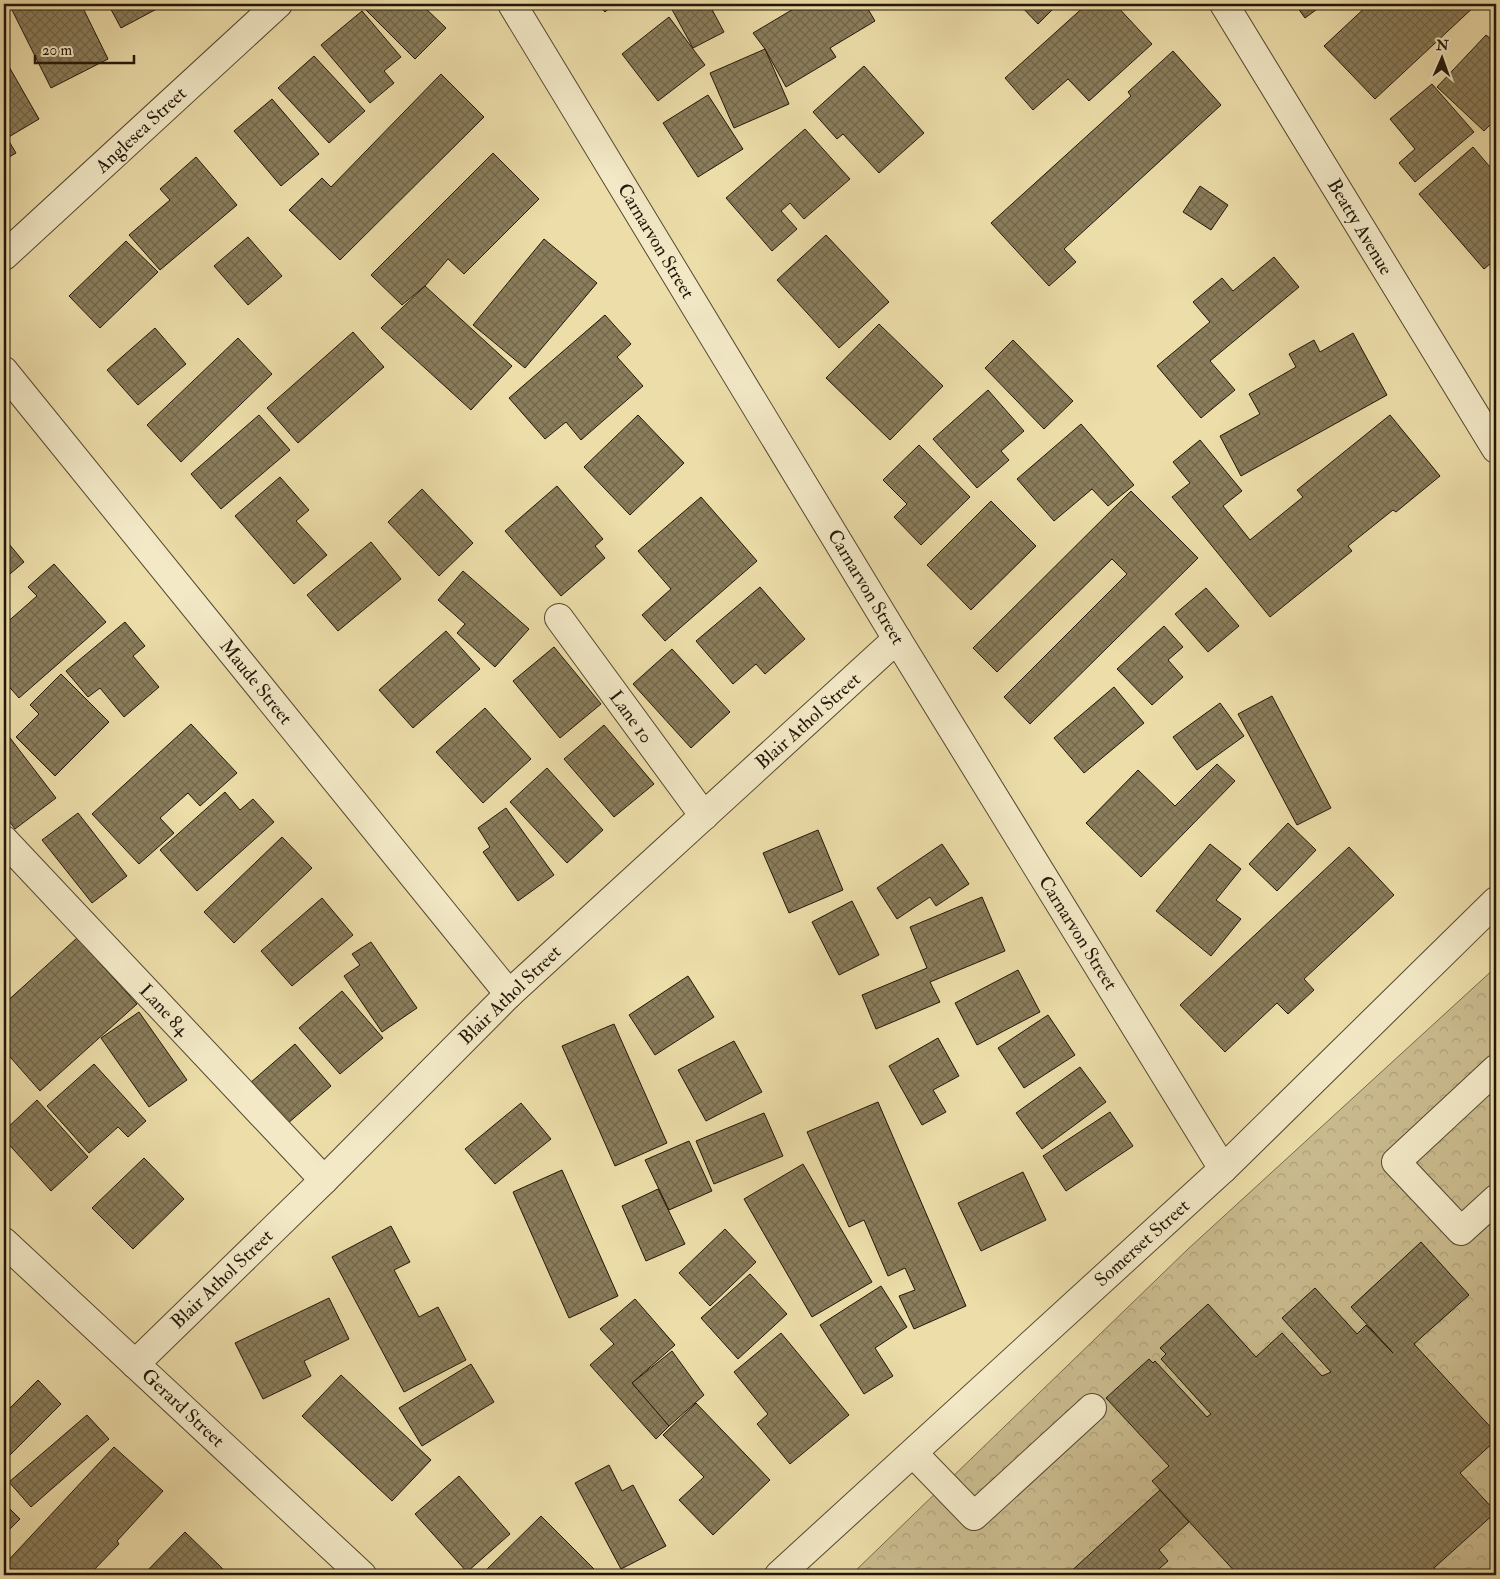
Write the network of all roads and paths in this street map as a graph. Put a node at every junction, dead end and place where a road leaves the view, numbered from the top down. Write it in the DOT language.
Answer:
graph roads {
  1 [pos="278,4"];
  2 [pos="512,4"];
  3 [pos="1224,4"];
  4 [pos="4,256"];
  5 [pos="4,371"];
  6 [pos="1496,449"];
  7 [pos="559,618"];
  8 [pos="897,639"];
  9 [pos="704,816"];
  10 [pos="4,840"];
  11 [pos="1493,911"];
  12 [pos="509,994"];
  13 [pos="1496,1069"];
  14 [pos="1223,1169"];
  15 [pos="324,1180"];
  16 [pos="1496,1199"];
  17 [pos="4,1242"];
  18 [pos="135,1364"];
  19 [pos="1092,1408"];
  20 [pos="913,1453"];
  21 [pos="362,1575"];
  22 [pos="779,1575"];
  1 -- 4 [label="street, Anglesea Street"];
  2 -- 8 [label="street, Carnarvon Street"];
  3 -- 6 [label="street, Beatty Avenue"];
  5 -- 12 [label="street, Maude Street"];
  7 -- 9 [label="street, Lane 10"];
  8 -- 9 [label="street, Blair Athol Street"];
  8 -- 14 [label="street, Carnarvon Street"];
  9 -- 12 [label="street, Blair Athol Street"];
  10 -- 15 [label="street, Lane 84"];
  11 -- 14 [label="street, Somerset Street"];
  12 -- 15 [label="street, Blair Athol Street"];
  13 -- 16 [label="street"];
  14 -- 20 [label="street, Somerset Street"];
  15 -- 18 [label="street, Blair Athol Street"];
  17 -- 18 [label="street, Gerard Street"];
  18 -- 21 [label="street, Gerard Street"];
  19 -- 20 [label="street"];
  20 -- 22 [label="street, Somerset Street"];
}
